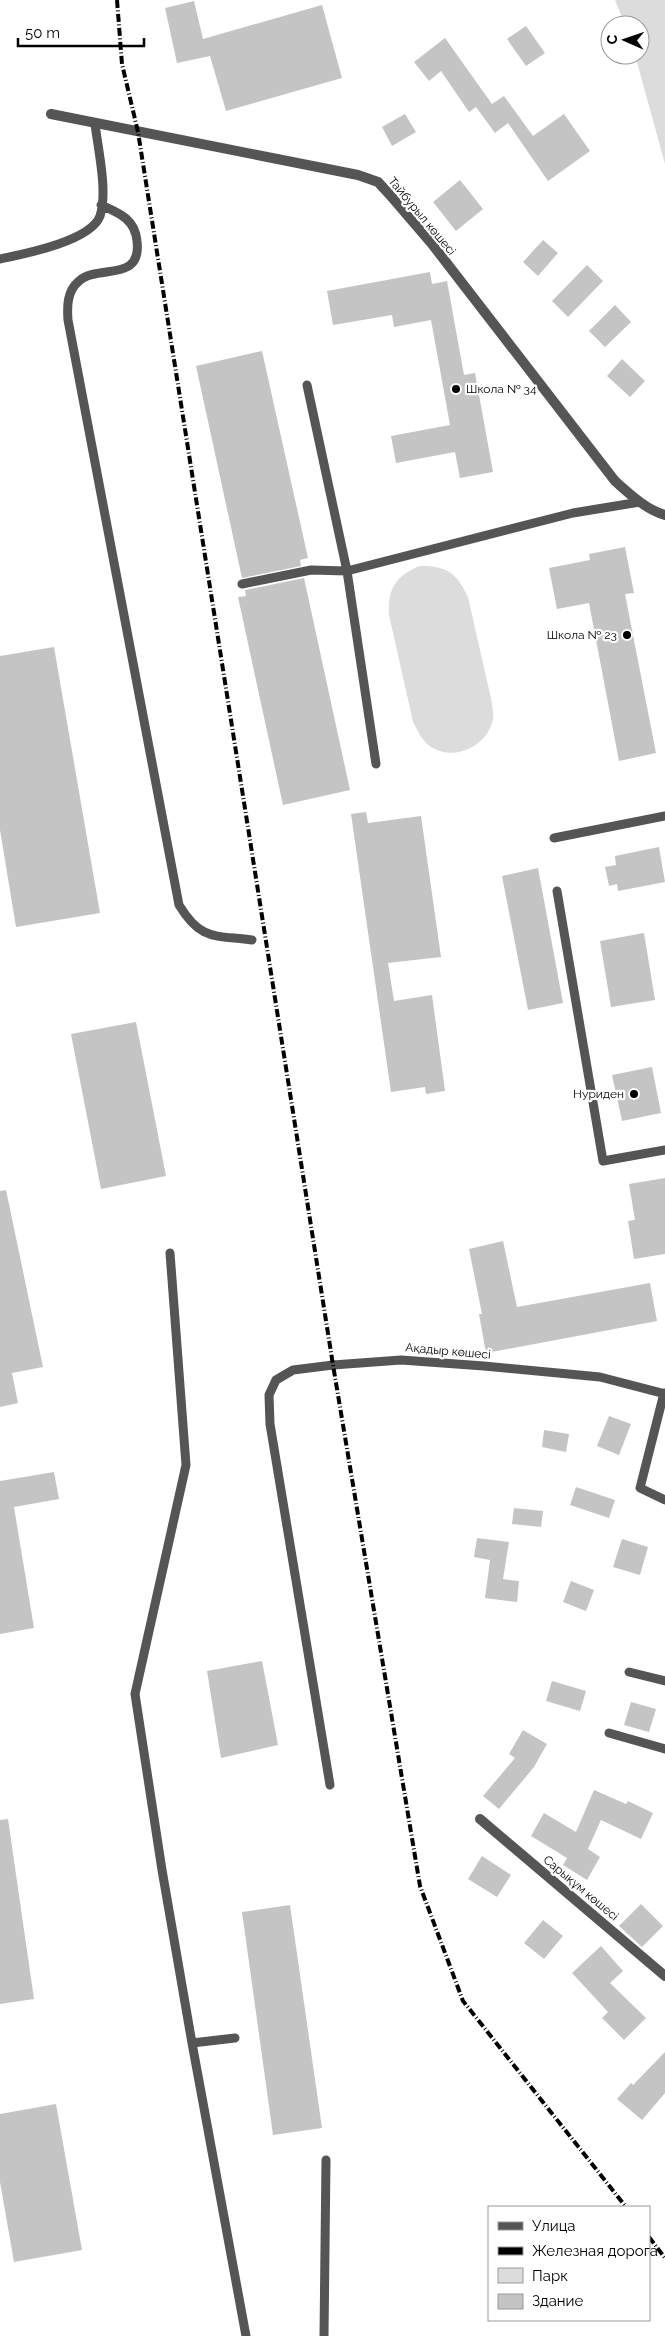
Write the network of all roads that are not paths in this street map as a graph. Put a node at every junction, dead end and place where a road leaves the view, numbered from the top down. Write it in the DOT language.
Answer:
graph roads {
  1 [pos="51,114"];
  2 [pos="95,124"];
  3 [pos="101,205"];
  4 [pos="0,259"];
  5 [pos="308,385"];
  6 [pos="640,502"];
  7 [pos="665,515"];
  8 [pos="347,571"];
  9 [pos="242,584"];
  10 [pos="376,764"];
  11 [pos="665,816"];
  12 [pos="554,838"];
  13 [pos="557,891"];
  14 [pos="252,940"];
  15 [pos="665,1150"];
  16 [pos="170,1253"];
  17 [pos="664,1393"];
  18 [pos="665,1500"];
  19 [pos="629,1672"];
  20 [pos="665,1681"];
  21 [pos="609,1733"];
  22 [pos="665,1749"];
  23 [pos="330,1785"];
  24 [pos="480,1819"];
  25 [pos="665,1976"];
  26 [pos="235,2038"];
  27 [pos="192,2043"];
  28 [pos="326,2160"];
  29 [pos="246,2336"];
  30 [pos="324,2336"];
  1 -- 2 [label="street, Тайбурыл көшесі"];
  2 -- 3 [label="lane"];
  2 -- 6 [label="street, Тайбурыл көшесі"];
  3 -- 4 [label="lane"];
  3 -- 14 [label="lane"];
  5 -- 8 [label="lane"];
  6 -- 7 [label="street, Тайбурыл көшесі"];
  6 -- 8 [label="lane"];
  8 -- 9 [label="lane"];
  8 -- 10 [label="lane"];
  11 -- 12 [label="lane"];
  13 -- 15 [label="lane"];
  16 -- 27 [label="lane"];
  17 -- 18 [label="lane"];
  17 -- 23 [label="lane, Ақадыр көшесі"];
  19 -- 20 [label="lane"];
  21 -- 22 [label="lane"];
  24 -- 25 [label="street, Сарықұм көшесі"];
  26 -- 27 [label="lane"];
  27 -- 29 [label="lane"];
  28 -- 30 [label="lane"];
}
